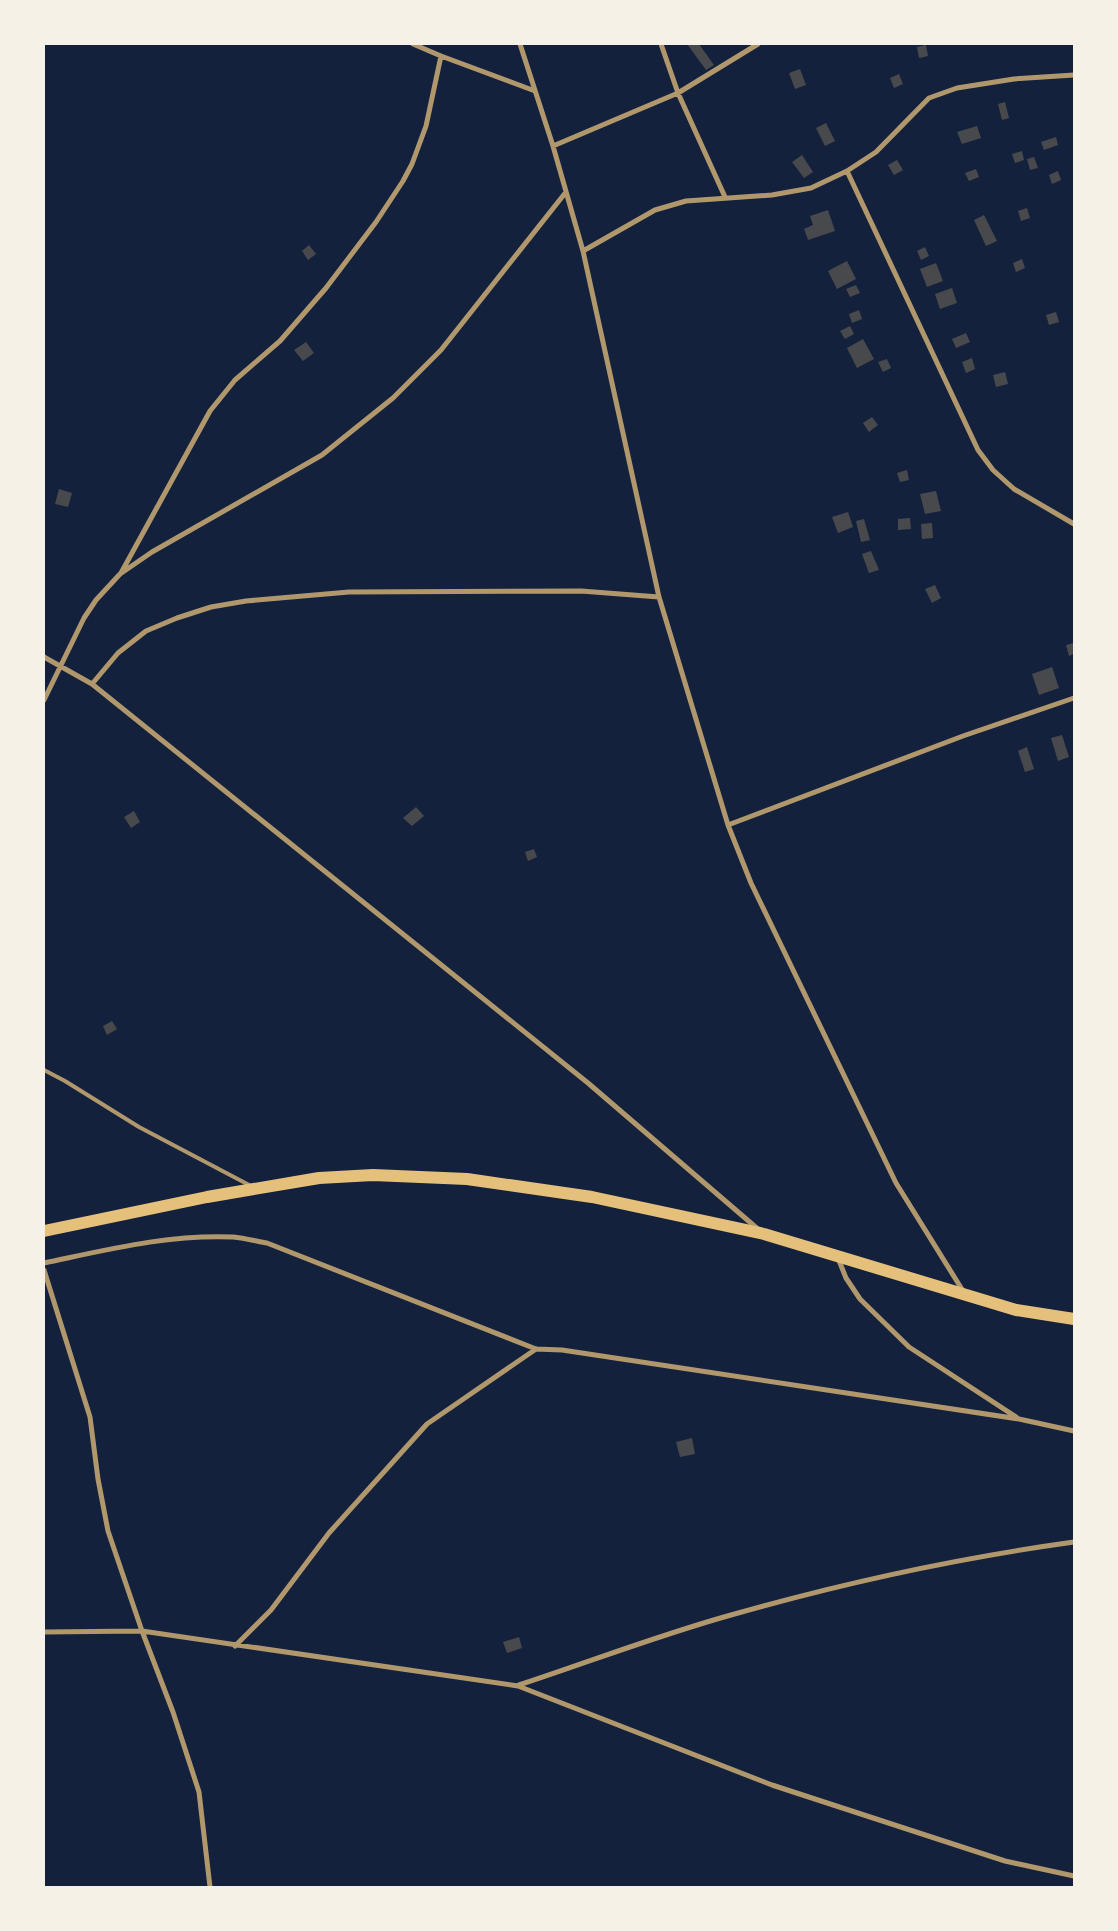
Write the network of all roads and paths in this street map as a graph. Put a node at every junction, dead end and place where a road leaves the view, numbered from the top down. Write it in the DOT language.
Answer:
graph roads {
  1 [pos="413,44"];
  2 [pos="520,44"];
  3 [pos="661,44"];
  4 [pos="758,44"];
  5 [pos="441,56"];
  6 [pos="1074,75"];
  7 [pos="535,91"];
  8 [pos="678,93"];
  9 [pos="553,146"];
  10 [pos="847,171"];
  11 [pos="566,192"];
  12 [pos="725,197"];
  13 [pos="583,252"];
  14 [pos="1074,524"];
  15 [pos="120,574"];
  16 [pos="658,597"];
  17 [pos="44,658"];
  18 [pos="60,666"];
  19 [pos="92,684"];
  20 [pos="1074,698"];
  21 [pos="44,700"];
  22 [pos="728,825"];
  23 [pos="44,1070"];
  24 [pos="257,1189"];
  25 [pos="44,1231"];
  26 [pos="764,1234"];
  27 [pos="837,1255"];
  28 [pos="44,1263"];
  29 [pos="44,1270"];
  30 [pos="965,1295"];
  31 [pos="1074,1319"];
  32 [pos="536,1349"];
  33 [pos="1019,1419"];
  34 [pos="1074,1431"];
  35 [pos="1074,1542"];
  36 [pos="142,1631"];
  37 [pos="44,1632"];
  38 [pos="235,1646"];
  39 [pos="518,1686"];
  40 [pos="1074,1876"];
  41 [pos="210,1887"];
  1 -- 5 [label="street"];
  2 -- 7 [label="street"];
  3 -- 8 [label="street"];
  4 -- 8 [label="street"];
  5 -- 7 [label="street"];
  5 -- 15 [label="street"];
  6 -- 10 [label="street"];
  7 -- 9 [label="street"];
  8 -- 9 [label="street"];
  8 -- 12 [label="street"];
  9 -- 11 [label="street"];
  10 -- 12 [label="street"];
  10 -- 14 [label="street"];
  11 -- 13 [label="street"];
  11 -- 15 [label="street"];
  12 -- 13 [label="street"];
  13 -- 16 [label="street"];
  15 -- 18 [label="street"];
  16 -- 19 [label="street"];
  16 -- 22 [label="street"];
  17 -- 18 [label="street"];
  18 -- 19 [label="street"];
  18 -- 21 [label="street"];
  19 -- 26 [label="street"];
  20 -- 22 [label="street"];
  22 -- 30 [label="street"];
  23 -- 24 [label="lane"];
  24 -- 25 [label="main road"];
  24 -- 26 [label="main road"];
  26 -- 27 [label="main road"];
  27 -- 30 [label="main road"];
  27 -- 33 [label="street"];
  28 -- 32 [label="street"];
  29 -- 36 [label="street"];
  30 -- 31 [label="main road"];
  32 -- 33 [label="street"];
  32 -- 38 [label="street"];
  33 -- 34 [label="street"];
  35 -- 39 [label="street"];
  36 -- 37 [label="street"];
  36 -- 38 [label="street"];
  36 -- 41 [label="street"];
  38 -- 39 [label="street"];
  39 -- 40 [label="street"];
}
